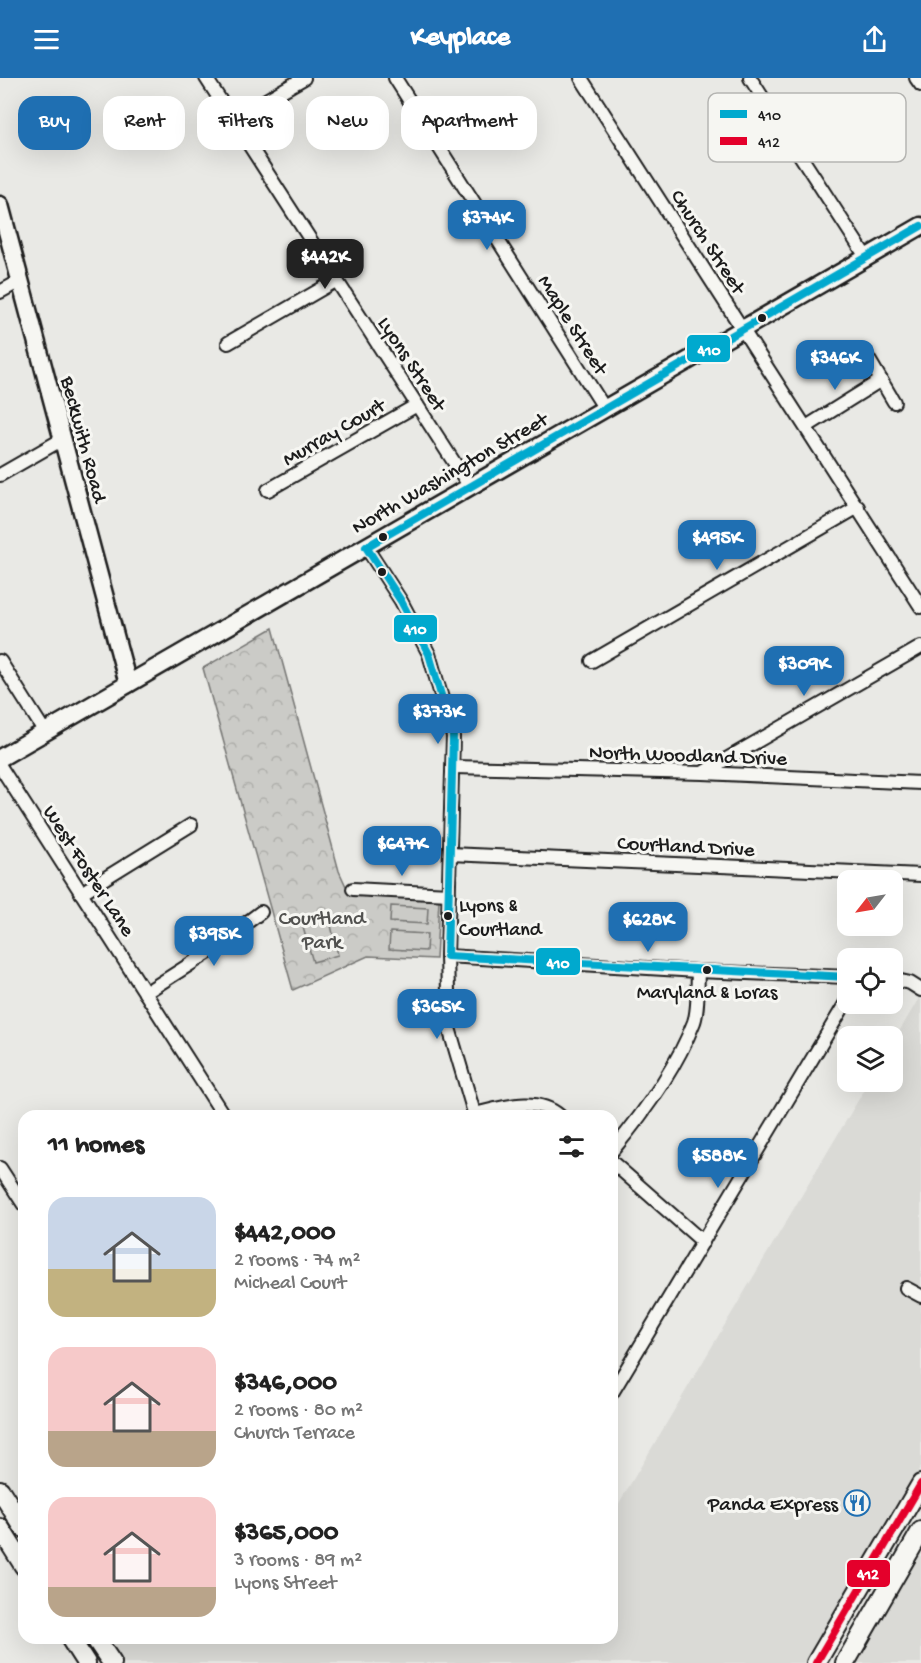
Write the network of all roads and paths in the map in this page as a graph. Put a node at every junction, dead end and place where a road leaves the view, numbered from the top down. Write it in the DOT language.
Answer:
graph roads {
  1 [pos="206,78"];
  2 [pos="304,78"];
  3 [pos="395,78"];
  4 [pos="581,78"];
  5 [pos="750,78"];
  6 [pos="916,78"];
  7 [pos="921,85"];
  8 [pos="760,93"];
  9 [pos="218,96"];
  10 [pos="273,96"];
  11 [pos="253,150"];
  12 [pos="804,162"];
  13 [pos="0,205"];
  14 [pos="921,226"];
  15 [pos="866,257"];
  16 [pos="337,280"];
  17 [pos="20,281"];
  18 [pos="0,292"];
  19 [pos="743,329"];
  20 [pos="228,343"];
  21 [pos="868,358"];
  22 [pos="881,380"];
  23 [pos="894,402"];
  24 [pos="417,405"];
  25 [pos="605,408"];
  26 [pos="806,427"];
  27 [pos="61,440"];
  28 [pos="0,475"];
  29 [pos="470,487"];
  30 [pos="268,490"];
  31 [pos="858,507"];
  32 [pos="366,547"];
  33 [pos="921,607"];
  34 [pos="921,647"];
  35 [pos="0,661"];
  36 [pos="592,661"];
  37 [pos="128,684"];
  38 [pos="45,732"];
  39 [pos="0,758"];
  40 [pos="0,766"];
  41 [pos="453,767"];
  42 [pos="703,773"];
  43 [pos="921,783"];
  44 [pos="191,825"];
  45 [pos="450,854"];
  46 [pos="921,875"];
  47 [pos="353,889"];
  48 [pos="81,892"];
  49 [pos="449,894"];
  50 [pos="261,912"];
  51 [pos="447,956"];
  52 [pos="698,971"];
  53 [pos="837,977"];
  54 [pos="903,981"];
  55 [pos="921,990"];
  56 [pos="145,993"];
  57 [pos="839,1014"];
  58 [pos="220,1110"];
  59 [pos="474,1110"];
  60 [pos="495,1110"];
  61 [pos="549,1110"];
  62 [pos="618,1144"];
  63 [pos="618,1167"];
  64 [pos="0,1168"];
  65 [pos="18,1196"];
  66 [pos="703,1242"];
  67 [pos="906,1288"];
  68 [pos="921,1296"];
  69 [pos="618,1383"];
  70 [pos="921,1484"];
  71 [pos="0,1490"];
  72 [pos="18,1518"];
  73 [pos="0,1528"];
  74 [pos="921,1531"];
  75 [pos="18,1556"];
  76 [pos="74,1644"];
  77 [pos="99,1644"];
  78 [pos="86,1663"];
  79 [pos="112,1663"];
  80 [pos="816,1663"];
  81 [pos="845,1663"];
  1 -- 9 [label="street, Lyons Street"];
  2 -- 10 [label="street"];
  3 -- 25 [label="street, Maple Street"];
  4 -- 19 [label="street, Church Street"];
  5 -- 8 [label="street"];
  6 -- 7 [label="street"];
  11 -- 16 [label="street, Lyons Street"];
  12 -- 15 [label="street"];
  13 -- 17 [label="street, Beckwith Road"];
  14 -- 15 [label="street, North Washington Street"];
  15 -- 19 [label="street, North Washington Street"];
  16 -- 20 [label="street"];
  16 -- 24 [label="street, Lyons Street"];
  17 -- 18 [label="street"];
  17 -- 27 [label="street, Beckwith Road"];
  19 -- 25 [label="street, North Washington Street"];
  19 -- 26 [label="street, Church Street"];
  21 -- 22 [label="street"];
  22 -- 23 [label="street"];
  22 -- 26 [label="street"];
  24 -- 29 [label="street, Lyons Street"];
  24 -- 30 [label="street, Murray Court"];
  25 -- 29 [label="street, North Washington Street"];
  26 -- 31 [label="street, Church Street"];
  27 -- 28 [label="street"];
  27 -- 37 [label="street, Beckwith Road"];
  29 -- 32 [label="street, North Washington Street"];
  31 -- 33 [label="street, Church Street"];
  31 -- 36 [label="street"];
  32 -- 37 [label="street, North Washington Street"];
  32 -- 41 [label="street"];
  34 -- 42 [label="street"];
  35 -- 38 [label="street"];
  37 -- 38 [label="street, North Washington Street"];
  38 -- 39 [label="street, North Washington Street"];
  40 -- 48 [label="street, West Foster Lane"];
  41 -- 42 [label="street, North Woodland Drive"];
  41 -- 45 [label="street"];
  42 -- 43 [label="street, North Woodland Drive"];
  44 -- 48 [label="street"];
  45 -- 46 [label="street, Courtland Drive"];
  45 -- 49 [label="street"];
  47 -- 49 [label="street"];
  48 -- 56 [label="street, West Foster Lane"];
  49 -- 51 [label="street"];
  50 -- 56 [label="street"];
  51 -- 52 [label="street"];
  51 -- 59 [label="street"];
  52 -- 53 [label="street"];
  52 -- 62 [label="street"];
  54 -- 55 [label="street"];
  56 -- 58 [label="street, West Foster Lane"];
  57 -- 66 [label="street"];
  60 -- 61 [label="street"];
  63 -- 66 [label="street"];
  64 -- 65 [label="street"];
  66 -- 69 [label="street"];
  67 -- 68 [label="street"];
  70 -- 80 [label="main road"];
  71 -- 72 [label="main road"];
  73 -- 75 [label="main road"];
  74 -- 81 [label="main road"];
  76 -- 78 [label="main road"];
  77 -- 79 [label="main road"];
}
